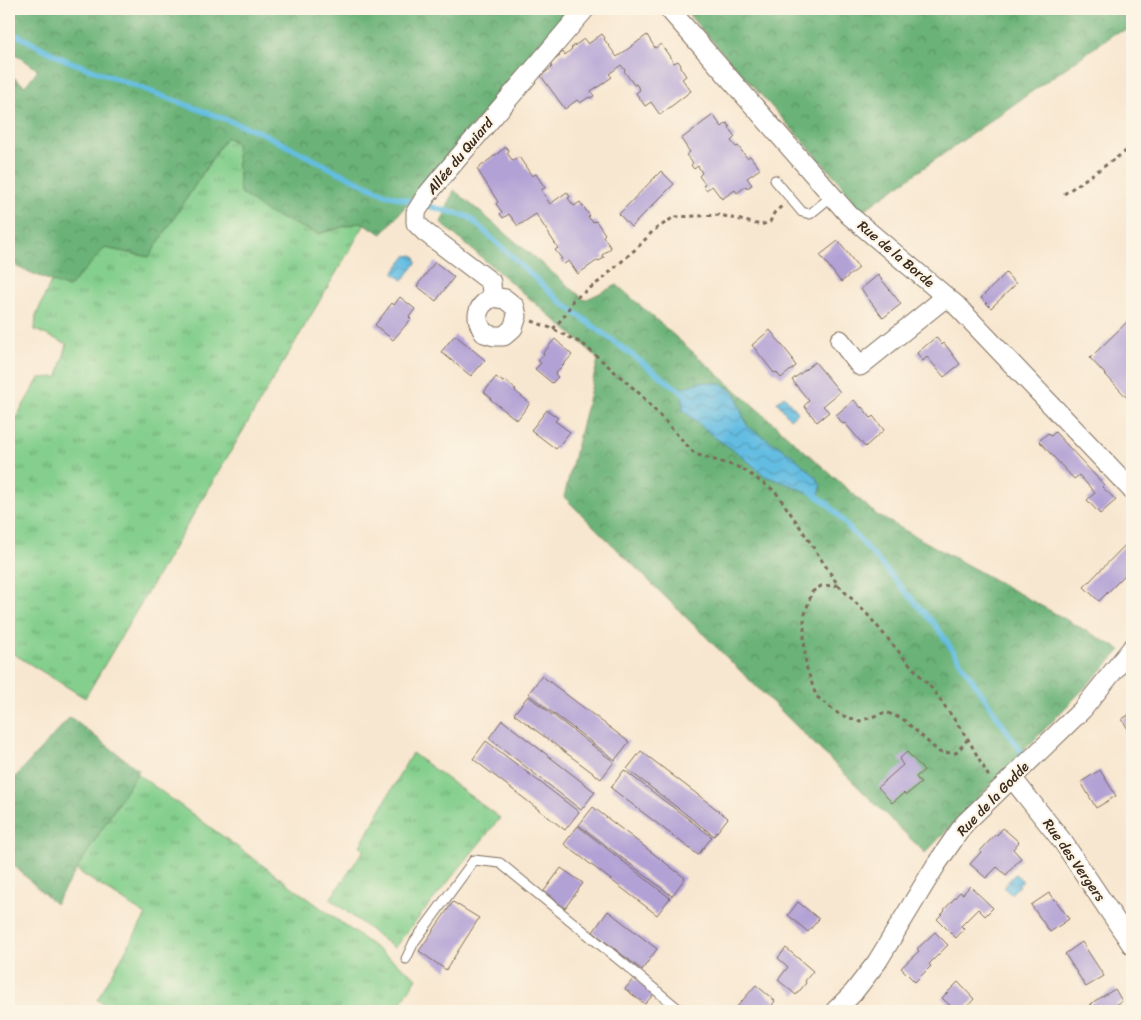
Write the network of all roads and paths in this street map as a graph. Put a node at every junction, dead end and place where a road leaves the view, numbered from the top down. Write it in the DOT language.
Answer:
graph roads {
  1 [pos="585,9"];
  2 [pos="669,9"];
  3 [pos="1132,147"];
  4 [pos="775,180"];
  5 [pos="1064,194"];
  6 [pos="832,196"];
  7 [pos="791,199"];
  8 [pos="492,297"];
  9 [pos="946,297"];
  10 [pos="517,316"];
  11 [pos="553,329"];
  12 [pos="840,340"];
  13 [pos="1132,490"];
  14 [pos="838,586"];
  15 [pos="1132,648"];
  16 [pos="968,739"];
  17 [pos="1012,778"];
  18 [pos="998,792"];
  19 [pos="1132,944"];
  20 [pos="406,959"];
  21 [pos="680,1011"];
  22 [pos="835,1011"];
  1 -- 8 [label="street, Allée du Quiard"];
  2 -- 6 [label="street, Rue de la Borde"];
  3 -- 5 [label="path"];
  4 -- 7 [label="lane"];
  6 -- 7 [label="lane"];
  6 -- 9 [label="street, Rue de la Borde"];
  7 -- 11 [label="path"];
  8 -- 10 [label="street"];
  8 -- 10 [label="street"];
  9 -- 12 [label="street"];
  9 -- 13 [label="street, Rue de la Borde"];
  10 -- 11 [label="path"];
  11 -- 14 [label="path"];
  14 -- 16 [label="path"];
  14 -- 16 [label="path"];
  15 -- 17 [label="street, Rue de la Godde"];
  16 -- 18 [label="path"];
  17 -- 18 [label="street, Rue de la Godde"];
  17 -- 19 [label="street, Rue des Vergers"];
  18 -- 22 [label="street, Rue de la Godde"];
  20 -- 21 [label="lane"];
}
